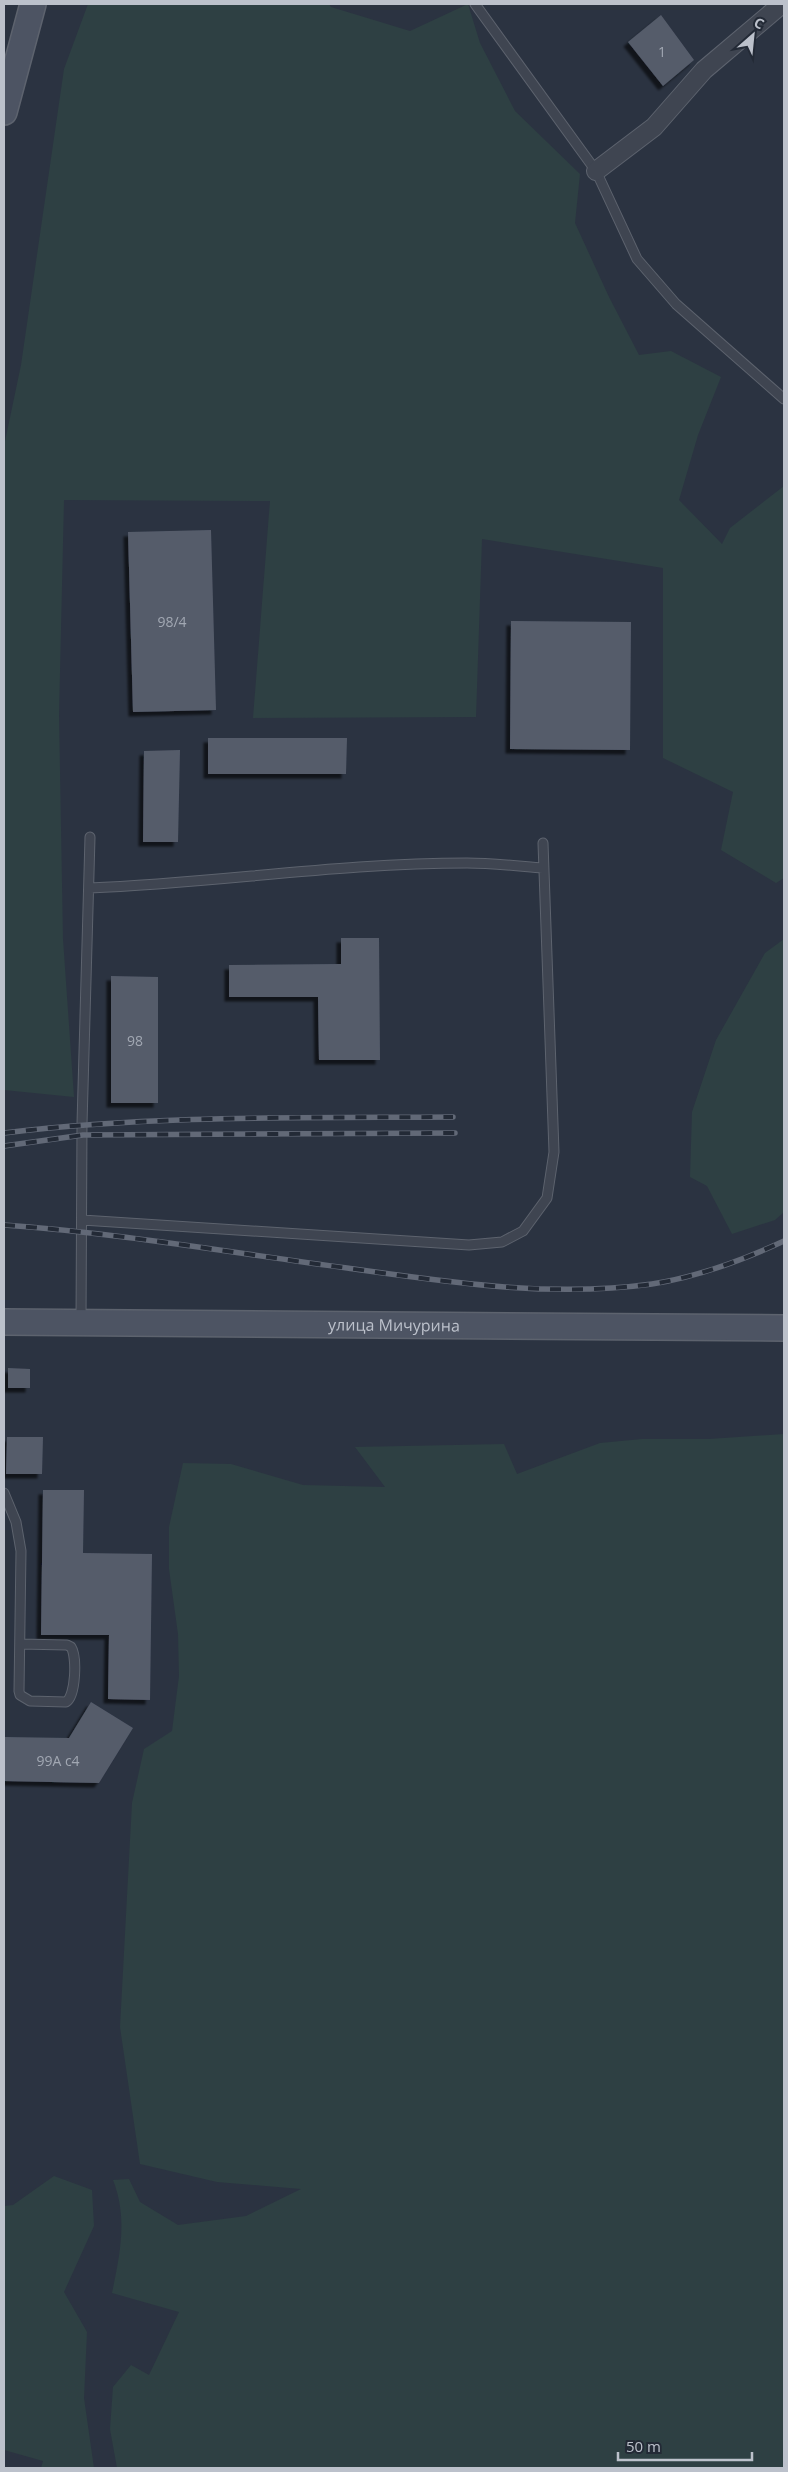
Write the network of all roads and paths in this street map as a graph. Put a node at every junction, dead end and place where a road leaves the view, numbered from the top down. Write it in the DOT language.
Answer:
graph roads {
  1 [pos="33,4"];
  2 [pos="475,4"];
  3 [pos="782,4"];
  4 [pos="4,112"];
  5 [pos="596,171"];
  6 [pos="784,399"];
  7 [pos="90,837"];
  8 [pos="543,843"];
  9 [pos="543,868"];
  10 [pos="90,888"];
  11 [pos="82,1220"];
  12 [pos="4,1322"];
  13 [pos="81,1322"];
  14 [pos="784,1328"];
  15 [pos="4,1493"];
  16 [pos="20,1644"];
  1 -- 4 [label="street"];
  2 -- 5 [label="lane"];
  3 -- 5 [label="street"];
  5 -- 6 [label="lane"];
  7 -- 10 [label="lane"];
  8 -- 9 [label="lane"];
  9 -- 10 [label="lane"];
  9 -- 11 [label="lane"];
  10 -- 11 [label="lane"];
  11 -- 13 [label="lane"];
  12 -- 13 [label="street, улица Мичурина"];
  13 -- 14 [label="street, улица Мичурина"];
  15 -- 16 [label="lane"];
  16 -- 16 [label="lane"];
}
